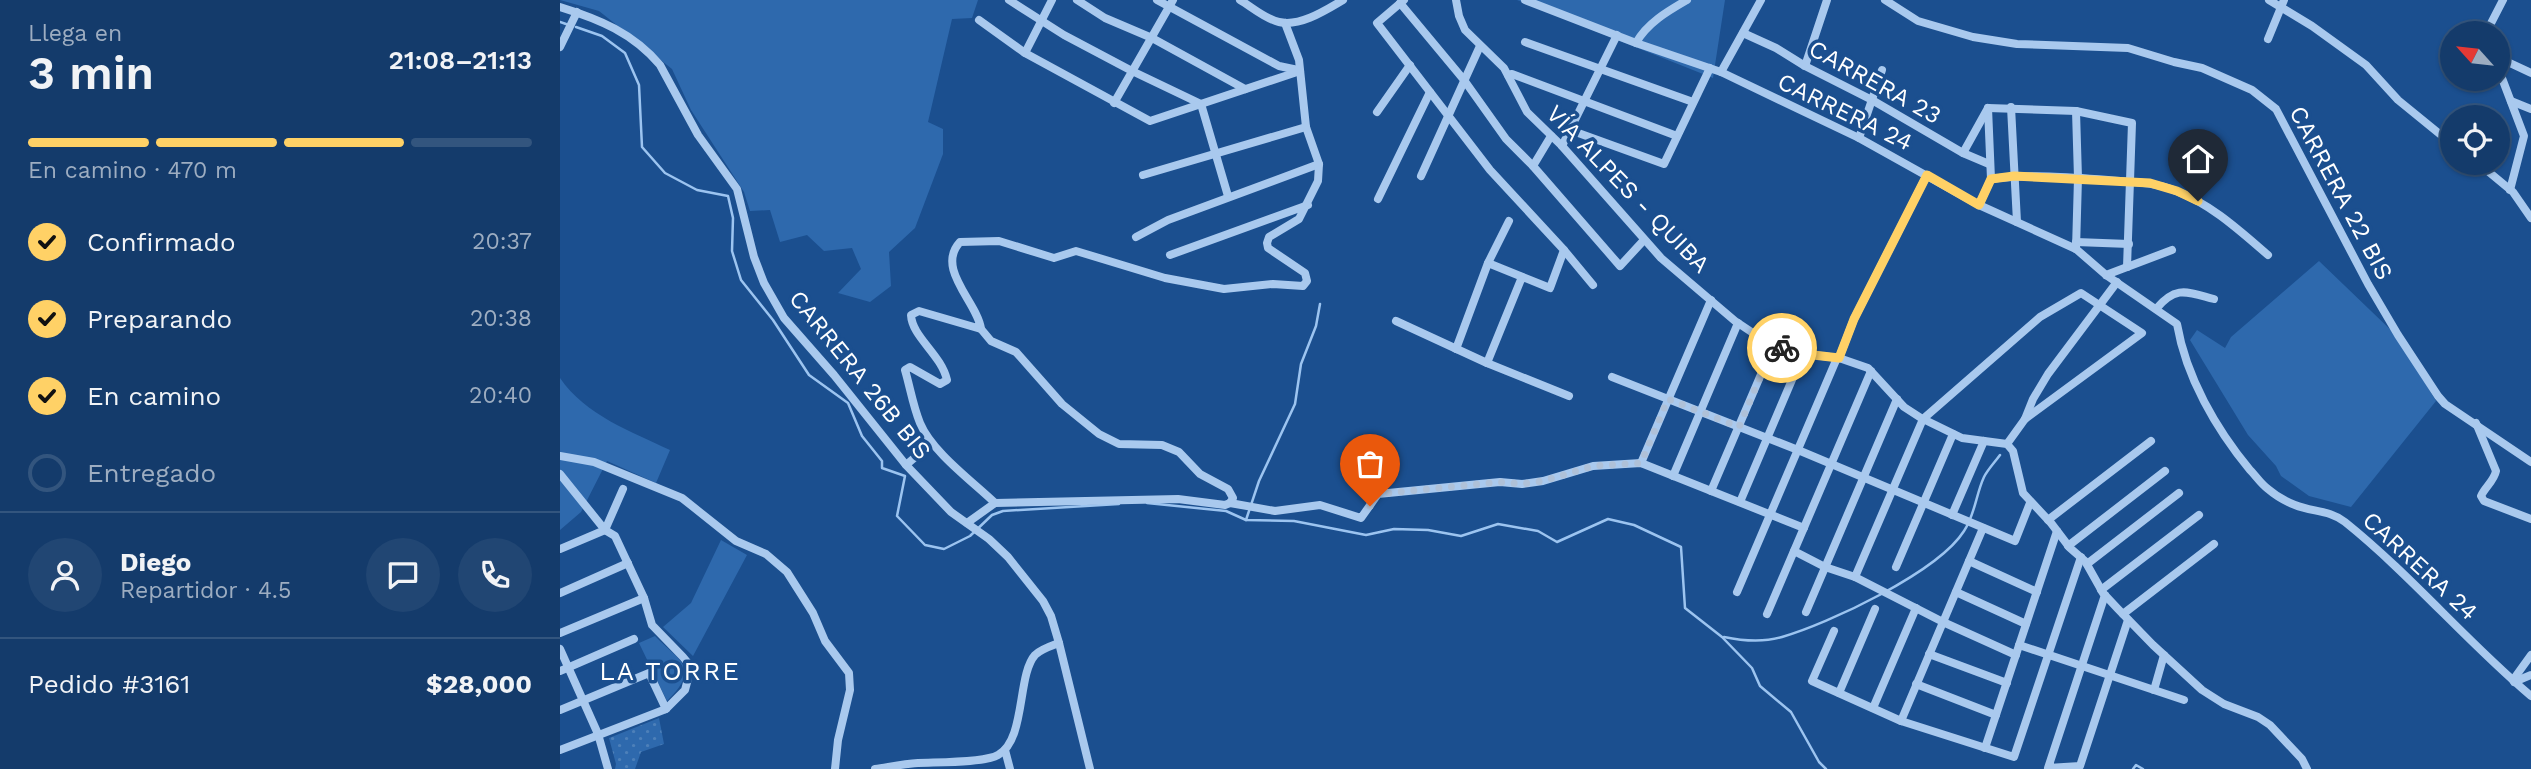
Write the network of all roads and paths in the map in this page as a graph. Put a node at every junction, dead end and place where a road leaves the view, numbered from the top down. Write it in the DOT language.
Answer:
graph roads {
  1 [pos="1009,0"];
  2 [pos="1052,0"];
  3 [pos="1077,0"];
  4 [pos="1157,0"];
  5 [pos="1240,0"];
  6 [pos="1326,0"];
  7 [pos="1457,0"];
  8 [pos="1525,0"];
  9 [pos="1687,0"];
  10 [pos="1761,0"];
  11 [pos="1827,0"];
  12 [pos="1885,0"];
  13 [pos="2269,0"];
  14 [pos="2503,0"];
  15 [pos="1339,2"];
  16 [pos="1402,2"];
  17 [pos="2282,3"];
  18 [pos="1171,4"];
  19 [pos="560,7"];
  20 [pos="577,12"];
  21 [pos="1042,19"];
  22 [pos="979,20"];
  23 [pos="2492,21"];
  24 [pos="1285,23"];
  25 [pos="1742,33"];
  26 [pos="1617,36"];
  27 [pos="1152,38"];
  28 [pos="2268,39"];
  29 [pos="1525,42"];
  30 [pos="1636,43"];
  31 [pos="1480,46"];
  32 [pos="560,47"];
  33 [pos="1025,53"];
  34 [pos="2510,63"];
  35 [pos="1410,65"];
  36 [pos="1805,66"];
  37 [pos="1710,68"];
  38 [pos="1601,69"];
  39 [pos="1882,70"];
  40 [pos="1132,71"];
  41 [pos="1300,71"];
  42 [pos="1721,72"];
  43 [pos="2531,73"];
  44 [pos="1508,75"];
  45 [pos="1464,80"];
  46 [pos="1244,89"];
  47 [pos="2507,91"];
  48 [pos="1430,92"];
  49 [pos="1872,100"];
  50 [pos="1584,101"];
  51 [pos="2511,101"];
  52 [pos="1693,102"];
  53 [pos="1114,103"];
  54 [pos="1201,104"];
  55 [pos="2011,107"];
  56 [pos="1988,108"];
  57 [pos="2531,109"];
  58 [pos="2076,111"];
  59 [pos="1377,112"];
  60 [pos="1448,117"];
  61 [pos="1306,127"];
  62 [pos="1570,130"];
  63 [pos="2440,134"];
  64 [pos="1552,136"];
  65 [pos="1677,136"];
  66 [pos="1859,138"];
  67 [pos="1562,146"];
  68 [pos="1963,153"];
  69 [pos="1216,155"];
  70 [pos="1319,164"];
  71 [pos="1989,164"];
  72 [pos="1533,166"];
  73 [pos="1143,175"];
  74 [pos="1927,175"];
  75 [pos="2492,175"];
  76 [pos="1421,176"];
  77 [pos="2014,176"];
  78 [pos="2078,178"];
  79 [pos="1991,179"];
  80 [pos="2129,182"];
  81 [pos="2510,190"];
  82 [pos="1228,196"];
  83 [pos="1378,199"];
  84 [pos="1308,205"];
  85 [pos="1979,205"];
  86 [pos="2531,218"];
  87 [pos="1508,221"];
  88 [pos="2017,222"];
  89 [pos="1136,237"];
  90 [pos="1644,240"];
  91 [pos="2129,244"];
  92 [pos="2076,245"];
  93 [pos="1564,250"];
  94 [pos="2172,250"];
  95 [pos="1170,255"];
  96 [pos="2268,255"];
  97 [pos="1488,263"];
  98 [pos="2127,267"];
  99 [pos="2106,275"];
  100 [pos="1522,277"];
  101 [pos="2117,282"];
  102 [pos="1593,285"];
  103 [pos="2214,299"];
  104 [pos="1711,300"];
  105 [pos="2100,306"];
  106 [pos="2156,309"];
  107 [pos="1396,321"];
  108 [pos="1738,323"];
  109 [pos="981,329"];
  110 [pos="1774,344"];
  111 [pos="1455,349"];
  112 [pos="1804,354"];
  113 [pos="1838,358"];
  114 [pos="1488,363"];
  115 [pos="1871,371"];
  116 [pos="1612,377"];
  117 [pos="1569,396"];
  118 [pos="1668,399"];
  119 [pos="1897,399"];
  120 [pos="1700,412"];
  121 [pos="1923,419"];
  122 [pos="2025,419"];
  123 [pos="2476,424"];
  124 [pos="1739,427"];
  125 [pos="1953,434"];
  126 [pos="1767,438"];
  127 [pos="1984,441"];
  128 [pos="2151,441"];
  129 [pos="2007,444"];
  130 [pos="1798,450"];
  131 [pos="920,453"];
  132 [pos="560,456"];
  133 [pos="2531,461"];
  134 [pos="1641,463"];
  135 [pos="905,465"];
  136 [pos="1831,465"];
  137 [pos="2165,471"];
  138 [pos="560,474"];
  139 [pos="1673,476"];
  140 [pos="1863,479"];
  141 [pos="623,489"];
  142 [pos="1711,491"];
  143 [pos="1892,491"];
  144 [pos="2179,493"];
  145 [pos="1740,502"];
  146 [pos="995,503"];
  147 [pos="1230,503"];
  148 [pos="2030,503"];
  149 [pos="1923,504"];
  150 [pos="1770,514"];
  151 [pos="1952,515"];
  152 [pos="2199,515"];
  153 [pos="2531,519"];
  154 [pos="2048,520"];
  155 [pos="969,525"];
  156 [pos="1804,528"];
  157 [pos="1983,528"];
  158 [pos="605,530"];
  159 [pos="2057,531"];
  160 [pos="2214,544"];
  161 [pos="2068,546"];
  162 [pos="560,549"];
  163 [pos="1794,551"];
  164 [pos="2084,560"];
  165 [pos="1969,561"];
  166 [pos="628,563"];
  167 [pos="1825,567"];
  168 [pos="1896,567"];
  169 [pos="1855,577"];
  170 [pos="1737,592"];
  171 [pos="1956,592"];
  172 [pos="2037,592"];
  173 [pos="560,593"];
  174 [pos="2103,593"];
  175 [pos="644,598"];
  176 [pos="1916,608"];
  177 [pos="1875,609"];
  178 [pos="1806,612"];
  179 [pos="1767,614"];
  180 [pos="2125,617"];
  181 [pos="1943,622"];
  182 [pos="2026,624"];
  183 [pos="1834,631"];
  184 [pos="560,633"];
  185 [pos="634,639"];
  186 [pos="1059,643"];
  187 [pos="2019,645"];
  188 [pos="560,649"];
  189 [pos="1929,654"];
  190 [pos="2016,655"];
  191 [pos="2049,655"];
  192 [pos="2164,655"];
  193 [pos="2531,655"];
  194 [pos="2082,666"];
  195 [pos="564,669"];
  196 [pos="2110,675"];
  197 [pos="2531,675"];
  198 [pos="2514,680"];
  199 [pos="2007,682"];
  200 [pos="1916,684"];
  201 [pos="2154,690"];
  202 [pos="1839,693"];
  203 [pos="2531,696"];
  204 [pos="582,700"];
  205 [pos="2184,700"];
  206 [pos="1873,708"];
  207 [pos="666,709"];
  208 [pos="560,710"];
  209 [pos="1996,715"];
  210 [pos="1901,721"];
  211 [pos="598,734"];
  212 [pos="1985,748"];
  213 [pos="560,750"];
  214 [pos="1005,750"];
  215 [pos="606,768"];
  216 [pos="835,769"];
  217 [pos="875,769"];
  218 [pos="1010,769"];
  219 [pos="1090,769"];
  220 [pos="2307,769"];
  1 -- 21 [label="street"];
  2 -- 21 [label="street"];
  3 -- 27 [label="street"];
  4 -- 18 [label="street"];
  5 -- 24 [label="street"];
  6 -- 15 [label="street"];
  7 -- 31 [label="street, VÍA ALPES - QUIBA"];
  8 -- 26 [label="street, CARRERA 24"];
  9 -- 30 [label="street"];
  10 -- 25 [label="street"];
  11 -- 36 [label="street"];
  12 -- 123 [label="street, CARRERA 22 BIS"];
  13 -- 17 [label="street"];
  14 -- 23 [label="street"];
  15 -- 24 [label="street"];
  16 -- 35 [label="street"];
  16 -- 45 [label="street"];
  17 -- 28 [label="street"];
  17 -- 63 [label="street"];
  18 -- 27 [label="street"];
  18 -- 41 [label="street"];
  19 -- 20 [label="street, CARRERA 26B BIS"];
  20 -- 32 [label="street"];
  20 -- 135 [label="street, CARRERA 26B BIS"];
  21 -- 33 [label="street"];
  21 -- 40 [label="street"];
  22 -- 33 [label="street"];
  24 -- 41 [label="street"];
  25 -- 36 [label="street, CARRERA 23"];
  25 -- 42 [label="street"];
  26 -- 30 [label="street, CARRERA 24"];
  26 -- 38 [label="street"];
  27 -- 40 [label="street"];
  27 -- 46 [label="street"];
  29 -- 38 [label="street"];
  30 -- 37 [label="street, CARRERA 24"];
  31 -- 44 [label="street, VÍA ALPES - QUIBA"];
  31 -- 45 [label="street"];
  33 -- 53 [label="street"];
  34 -- 43 [label="street"];
  35 -- 48 [label="street"];
  35 -- 59 [label="street"];
  36 -- 49 [label="street, CARRERA 23"];
  37 -- 42 [label="street, CARRERA 24"];
  37 -- 52 [label="street"];
  38 -- 50 [label="street"];
  38 -- 52 [label="street"];
  39 -- 49 [label="street"];
  40 -- 53 [label="street"];
  40 -- 54 [label="street"];
  41 -- 46 [label="street"];
  41 -- 61 [label="street"];
  42 -- 66 [label="street, CARRERA 24"];
  44 -- 50 [label="street"];
  44 -- 64 [label="street, VÍA ALPES - QUIBA"];
  45 -- 60 [label="street"];
  45 -- 72 [label="street"];
  46 -- 54 [label="street"];
  47 -- 51 [label="street"];
  48 -- 60 [label="street"];
  48 -- 83 [label="street"];
  49 -- 66 [label="street"];
  49 -- 68 [label="street, CARRERA 23"];
  50 -- 62 [label="street"];
  50 -- 65 [label="street"];
  51 -- 57 [label="street"];
  51 -- 81 [label="street"];
  52 -- 65 [label="street"];
  53 -- 54 [label="street"];
  54 -- 69 [label="street"];
  55 -- 56 [label="street"];
  55 -- 58 [label="street"];
  55 -- 77 [label="street"];
  56 -- 68 [label="street"];
  56 -- 71 [label="street"];
  58 -- 78 [label="street"];
  58 -- 80 [label="street"];
  60 -- 76 [label="street"];
  60 -- 93 [label="street"];
  61 -- 69 [label="street"];
  61 -- 70 [label="street"];
  62 -- 65 [label="street"];
  62 -- 67 [label="street"];
  64 -- 67 [label="street, VÍA ALPES - QUIBA"];
  64 -- 72 [label="street"];
  66 -- 74 [label="street, CARRERA 24"];
  67 -- 90 [label="street, VÍA ALPES - QUIBA"];
  68 -- 71 [label="street, CARRERA 23"];
  69 -- 73 [label="street"];
  69 -- 82 [label="street"];
  70 -- 82 [label="street"];
  70 -- 84 [label="street"];
  71 -- 79 [label="street"];
  72 -- 90 [label="street"];
  74 -- 85 [label="street, CARRERA 24"];
  74 -- 113 [label="street"];
  75 -- 81 [label="street"];
  77 -- 78 [label="street"];
  77 -- 79 [label="street"];
  77 -- 88 [label="street"];
  78 -- 80 [label="street"];
  78 -- 92 [label="street"];
  79 -- 85 [label="street"];
  80 -- 91 [label="street"];
  80 -- 96 [label="street"];
  81 -- 86 [label="street"];
  82 -- 89 [label="street"];
  84 -- 95 [label="street"];
  84 -- 109 [label="street"];
  85 -- 88 [label="street, CARRERA 24"];
  87 -- 97 [label="street"];
  88 -- 92 [label="street, CARRERA 24"];
  90 -- 104 [label="street, VÍA ALPES - QUIBA"];
  91 -- 92 [label="street"];
  91 -- 98 [label="street"];
  92 -- 99 [label="street, CARRERA 24"];
  93 -- 100 [label="street"];
  93 -- 102 [label="street"];
  94 -- 98 [label="street"];
  97 -- 100 [label="street"];
  97 -- 111 [label="street"];
  98 -- 99 [label="street"];
  99 -- 101 [label="street, CARRERA 24"];
  100 -- 114 [label="street"];
  101 -- 105 [label="street"];
  101 -- 106 [label="street, CARRERA 24"];
  103 -- 106 [label="street"];
  104 -- 108 [label="street, VÍA ALPES - QUIBA"];
  104 -- 118 [label="street"];
  105 -- 121 [label="street"];
  105 -- 122 [label="street"];
  105 -- 122 [label="street"];
  106 -- 198 [label="street, CARRERA 24"];
  107 -- 111 [label="street"];
  108 -- 110 [label="street, VÍA ALPES - QUIBA"];
  108 -- 120 [label="street"];
  109 -- 146 [label="street"];
  109 -- 147 [label="street"];
  110 -- 112 [label="street, VÍA ALPES - QUIBA"];
  110 -- 124 [label="street"];
  111 -- 114 [label="street"];
  112 -- 113 [label="street, VÍA ALPES - QUIBA"];
  112 -- 126 [label="street"];
  113 -- 115 [label="street, VÍA ALPES - QUIBA"];
  113 -- 130 [label="street"];
  114 -- 117 [label="street"];
  115 -- 119 [label="street, VÍA ALPES - QUIBA"];
  115 -- 136 [label="street"];
  116 -- 118 [label="street"];
  118 -- 120 [label="street"];
  118 -- 134 [label="street"];
  119 -- 121 [label="street, VÍA ALPES - QUIBA"];
  119 -- 140 [label="street"];
  120 -- 124 [label="street"];
  120 -- 139 [label="street"];
  121 -- 125 [label="street, VÍA ALPES - QUIBA"];
  121 -- 143 [label="street"];
  122 -- 129 [label="street"];
  123 -- 133 [label="street"];
  123 -- 153 [label="street"];
  124 -- 126 [label="street"];
  124 -- 142 [label="street"];
  125 -- 127 [label="street, VÍA ALPES - QUIBA"];
  125 -- 149 [label="street"];
  126 -- 130 [label="street"];
  126 -- 145 [label="street"];
  127 -- 129 [label="street, VÍA ALPES - QUIBA"];
  127 -- 151 [label="street"];
  128 -- 154 [label="street"];
  129 -- 148 [label="street"];
  130 -- 136 [label="street"];
  130 -- 150 [label="street"];
  131 -- 135 [label="street"];
  132 -- 216 [label="street"];
  134 -- 139 [label="street"];
  134 -- 147 [label="street"];
  135 -- 155 [label="street, CARRERA 26B BIS"];
  136 -- 140 [label="street"];
  136 -- 156 [label="street"];
  137 -- 161 [label="street"];
  138 -- 158 [label="street"];
  139 -- 142 [label="street"];
  140 -- 143 [label="street"];
  140 -- 167 [label="street"];
  141 -- 158 [label="street"];
  142 -- 145 [label="street"];
  143 -- 149 [label="street"];
  143 -- 169 [label="street"];
  144 -- 164 [label="street"];
  145 -- 150 [label="street"];
  146 -- 147 [label="street"];
  146 -- 155 [label="street"];
  148 -- 154 [label="street"];
  148 -- 157 [label="street"];
  149 -- 151 [label="street"];
  149 -- 168 [label="street"];
  150 -- 156 [label="street"];
  150 -- 170 [label="street"];
  151 -- 157 [label="street"];
  152 -- 174 [label="street"];
  154 -- 159 [label="street"];
  155 -- 186 [label="street, CARRERA 26B BIS"];
  156 -- 163 [label="street"];
  157 -- 165 [label="street"];
  158 -- 162 [label="street"];
  158 -- 166 [label="street"];
  159 -- 161 [label="street"];
  159 -- 172 [label="street"];
  160 -- 180 [label="street"];
  161 -- 164 [label="street"];
  163 -- 167 [label="street"];
  163 -- 179 [label="street"];
  164 -- 174 [label="street"];
  164 -- 191 [label="street"];
  165 -- 171 [label="street"];
  165 -- 172 [label="street"];
  166 -- 173 [label="street"];
  166 -- 175 [label="street"];
  167 -- 169 [label="street"];
  167 -- 178 [label="street"];
  169 -- 176 [label="street"];
  171 -- 181 [label="street"];
  171 -- 182 [label="street"];
  172 -- 182 [label="street"];
  174 -- 180 [label="street"];
  174 -- 194 [label="street"];
  175 -- 184 [label="street"];
  175 -- 207 [label="street"];
  176 -- 181 [label="street"];
  176 -- 206 [label="street"];
  177 -- 202 [label="street"];
  180 -- 192 [label="street"];
  180 -- 196 [label="street"];
  181 -- 189 [label="street"];
  181 -- 190 [label="street"];
  182 -- 187 [label="street"];
  183 -- 202 [label="street"];
  185 -- 195 [label="street"];
  186 -- 214 [label="street"];
  186 -- 219 [label="street, CARRERA 26B BIS"];
  187 -- 190 [label="street"];
  187 -- 191 [label="street"];
  188 -- 195 [label="street"];
  189 -- 199 [label="street"];
  189 -- 200 [label="street"];
  190 -- 199 [label="street"];
  191 -- 194 [label="street"];
  191 -- 212 [label="street"];
  192 -- 201 [label="street"];
  192 -- 220 [label="street"];
  193 -- 198 [label="street"];
  194 -- 196 [label="street"];
  194 -- 196 [label="street"];
  195 -- 204 [label="street"];
  196 -- 201 [label="street"];
  197 -- 198 [label="street"];
  198 -- 203 [label="street, CARRERA 24"];
  199 -- 209 [label="street"];
  200 -- 209 [label="street"];
  200 -- 210 [label="street"];
  201 -- 205 [label="street"];
  202 -- 206 [label="street"];
  204 -- 207 [label="street"];
  204 -- 208 [label="street"];
  204 -- 211 [label="street"];
  206 -- 210 [label="street"];
  207 -- 211 [label="street"];
  209 -- 212 [label="street"];
  210 -- 212 [label="street"];
  211 -- 213 [label="street"];
  211 -- 215 [label="street"];
  214 -- 217 [label="street"];
  214 -- 218 [label="street"];
}
